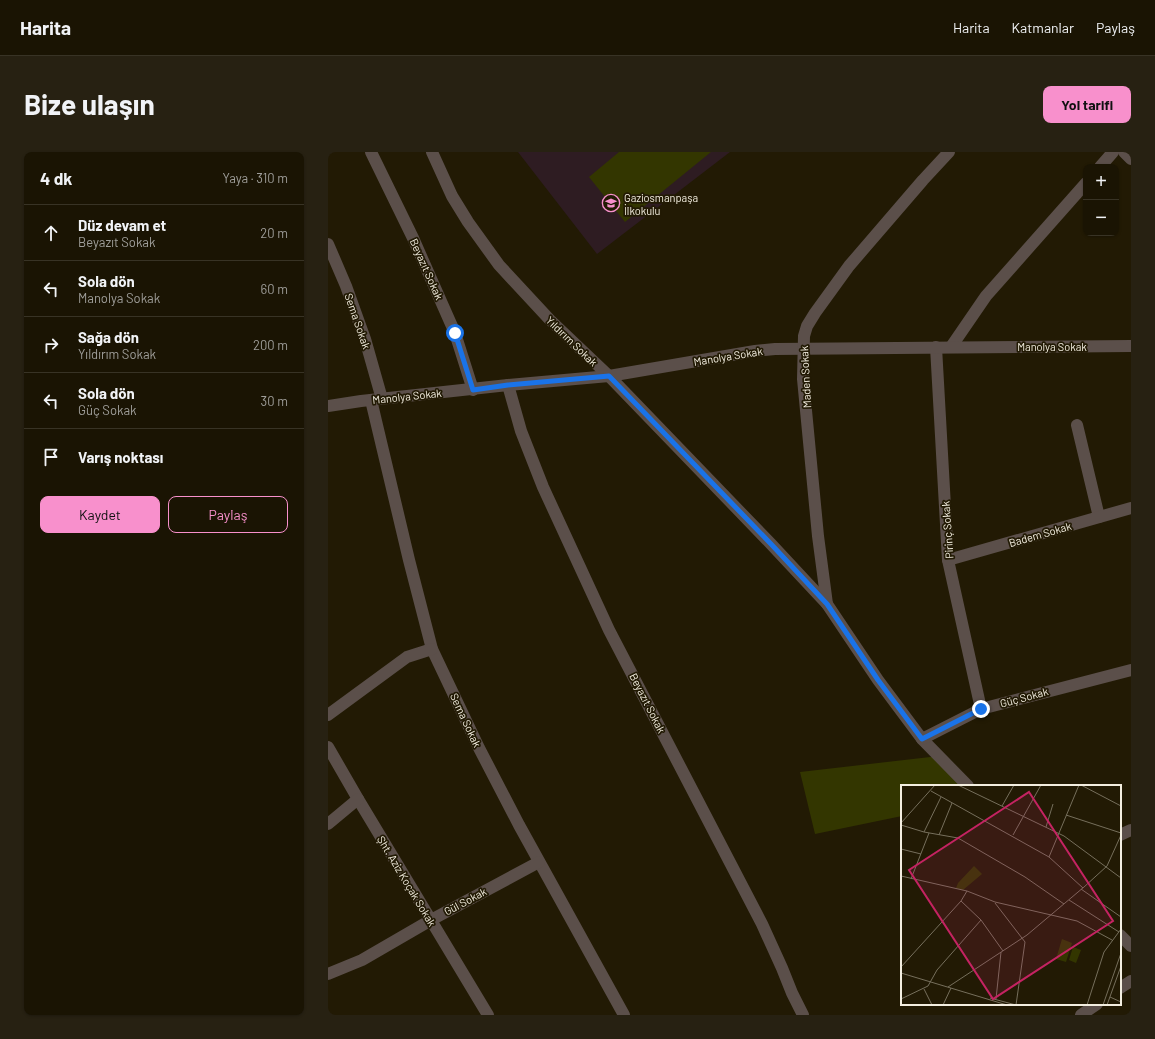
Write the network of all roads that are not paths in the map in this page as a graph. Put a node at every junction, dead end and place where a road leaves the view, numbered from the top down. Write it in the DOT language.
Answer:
graph roads {
  1 [pos="371,152"];
  2 [pos="432,152"];
  3 [pos="950,152"];
  4 [pos="1113,152"];
  5 [pos="1124,152"];
  6 [pos="1131,159"];
  7 [pos="1103,164"];
  8 [pos="1083,186"];
  9 [pos="328,244"];
  10 [pos="1131,346"];
  11 [pos="936,347"];
  12 [pos="951,347"];
  13 [pos="803,348"];
  14 [pos="609,376"];
  15 [pos="508,385"];
  16 [pos="473,390"];
  17 [pos="376,399"];
  18 [pos="328,406"];
  19 [pos="1077,425"];
  20 [pos="1131,508"];
  21 [pos="1099,517"];
  22 [pos="948,560"];
  23 [pos="827,604"];
  24 [pos="432,649"];
  25 [pos="1131,670"];
  26 [pos="981,709"];
  27 [pos="328,715"];
  28 [pos="922,739"];
  29 [pos="328,747"];
  30 [pos="967,785"];
  31 [pos="358,799"];
  32 [pos="328,824"];
  33 [pos="1131,830"];
  34 [pos="1121,835"];
  35 [pos="539,862"];
  36 [pos="431,920"];
  37 [pos="1121,936"];
  38 [pos="1131,946"];
  39 [pos="328,974"];
  40 [pos="1131,981"];
  41 [pos="1121,987"];
  42 [pos="1096,1005"];
  43 [pos="488,1015"];
  44 [pos="624,1015"];
  45 [pos="803,1015"];
  46 [pos="1081,1015"];
  1 -- 16 [label="street, Beyazıt Sokak"];
  2 -- 14 [label="street, Yıldırım Sokak"];
  3 -- 13 [label="street, Maden Sokak"];
  4 -- 7 [label="street"];
  5 -- 6 [label="street"];
  8 -- 12 [label="street"];
  9 -- 17 [label="street, Sema Sokak"];
  10 -- 12 [label="street, Manolya Sokak"];
  11 -- 12 [label="street, Manolya Sokak"];
  11 -- 13 [label="street, Manolya Sokak"];
  11 -- 22 [label="street, Pirinç Sokak"];
  13 -- 14 [label="street, Manolya Sokak"];
  13 -- 23 [label="street, Maden Sokak"];
  14 -- 15 [label="street, Manolya Sokak"];
  14 -- 23 [label="street, Yıldırım Sokak"];
  15 -- 16 [label="street, Manolya Sokak"];
  15 -- 45 [label="street, Beyazıt Sokak"];
  16 -- 17 [label="street, Manolya Sokak"];
  17 -- 18 [label="street, Manolya Sokak"];
  17 -- 24 [label="street, Sema Sokak"];
  19 -- 21 [label="street"];
  20 -- 21 [label="street, Badem Sokak"];
  21 -- 22 [label="street, Badem Sokak"];
  22 -- 26 [label="street, Pirinç Sokak"];
  23 -- 28 [label="street, Yıldırım Sokak"];
  24 -- 27 [label="street"];
  24 -- 35 [label="street, Sema Sokak"];
  25 -- 26 [label="street, Güç Sokak"];
  26 -- 28 [label="street, Güç Sokak"];
  28 -- 30 [label="street, Yıldırım Sokak"];
  29 -- 31 [label="street, Şht. Aziz Koçak Sokak"];
  31 -- 32 [label="street"];
  31 -- 36 [label="street, Şht. Aziz Koçak Sokak"];
  33 -- 34 [label="street"];
  35 -- 36 [label="street, Gül Sokak"];
  35 -- 44 [label="street, Sema Sokak"];
  36 -- 39 [label="street, Gül Sokak"];
  36 -- 43 [label="street, Şht. Aziz Koçak Sokak"];
  37 -- 38 [label="street"];
  40 -- 41 [label="street"];
  42 -- 46 [label="street"];
}
